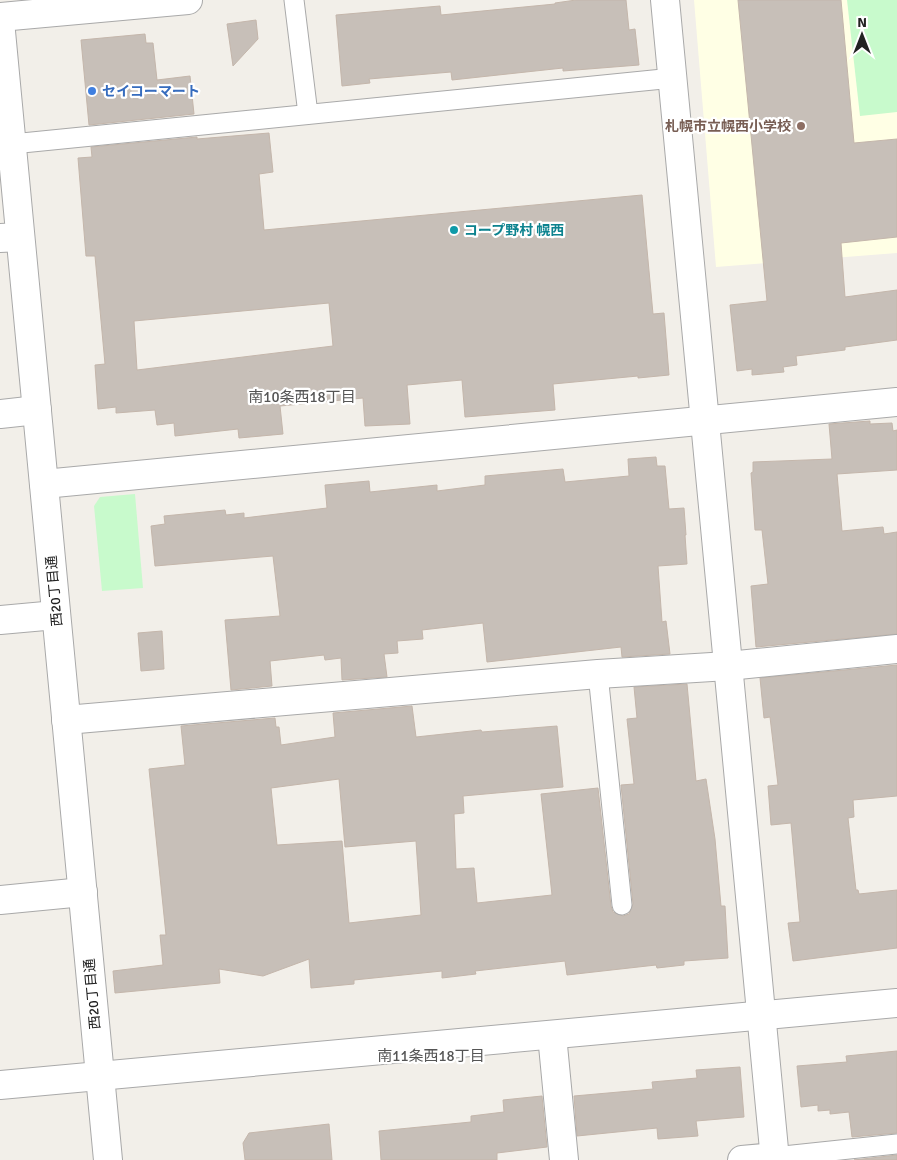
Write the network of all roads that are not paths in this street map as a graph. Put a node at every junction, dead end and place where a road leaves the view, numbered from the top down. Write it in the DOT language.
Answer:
graph roads {
  1 [pos="188,0"];
  2 [pos="294,0"];
  3 [pos="665,0"];
  4 [pos="0,17"];
  5 [pos="0,21"];
  6 [pos="673,78"];
  7 [pos="308,114"];
  8 [pos="12,144"];
  9 [pos="10,238"];
  10 [pos="897,402"];
  11 [pos="37,410"];
  12 [pos="0,414"];
  13 [pos="705,420"];
  14 [pos="44,484"];
  15 [pos="56,615"];
  16 [pos="0,620"];
  17 [pos="897,649"];
  18 [pos="728,666"];
  19 [pos="598,674"];
  20 [pos="66,720"];
  21 [pos="83,892"];
  22 [pos="0,900"];
  23 [pos="622,905"];
  24 [pos="897,1003"];
  25 [pos="762,1016"];
  26 [pos="552,1035"];
  27 [pos="100,1077"];
  28 [pos="0,1085"];
  29 [pos="897,1144"];
  30 [pos="774,1158"];
  31 [pos="108,1160"];
  32 [pos="564,1160"];
  33 [pos="742,1160"];
  1 -- 4 [label="street"];
  2 -- 7 [label="lane"];
  3 -- 6 [label="street"];
  5 -- 8 [label="street, 西20丁目通"];
  6 -- 7 [label="lane"];
  6 -- 13 [label="street"];
  7 -- 8 [label="lane"];
  8 -- 9 [label="street, 西20丁目通"];
  9 -- 11 [label="street, 西20丁目通"];
  10 -- 13 [label="street"];
  11 -- 12 [label="street"];
  11 -- 14 [label="street, 西20丁目通"];
  13 -- 14 [label="street"];
  13 -- 18 [label="street"];
  14 -- 15 [label="street, 西20丁目通"];
  15 -- 16 [label="street"];
  15 -- 20 [label="street, 西20丁目通"];
  17 -- 18 [label="street"];
  18 -- 19 [label="street"];
  18 -- 25 [label="street"];
  19 -- 20 [label="street"];
  19 -- 23 [label="lane"];
  20 -- 21 [label="street, 西20丁目通"];
  21 -- 22 [label="street"];
  21 -- 27 [label="street, 西20丁目通"];
  24 -- 25 [label="street"];
  25 -- 26 [label="street"];
  25 -- 30 [label="street"];
  26 -- 27 [label="street"];
  26 -- 32 [label="street"];
  27 -- 28 [label="street"];
  27 -- 31 [label="street, 西20丁目通"];
  29 -- 30 [label="lane"];
  30 -- 33 [label="street"];
}
